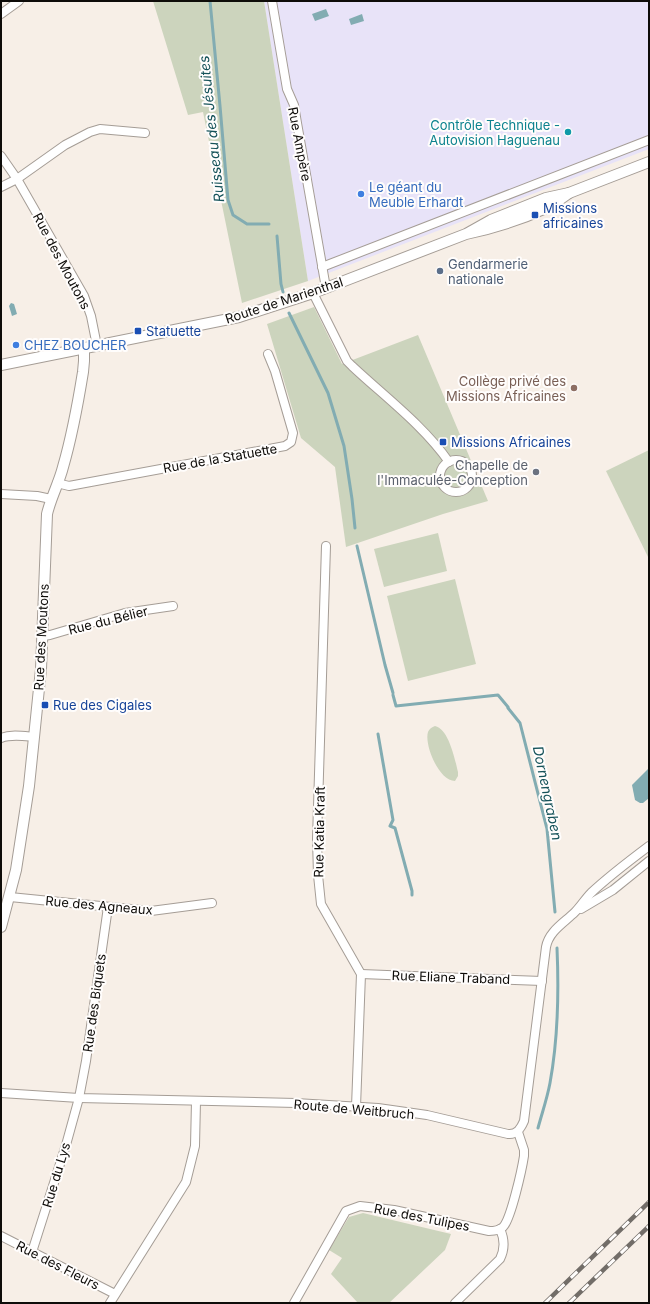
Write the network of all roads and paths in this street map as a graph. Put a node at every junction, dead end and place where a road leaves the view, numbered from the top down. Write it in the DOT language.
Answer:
graph roads {
  1 [pos="19,1"];
  2 [pos="272,1"];
  3 [pos="1,14"];
  4 [pos="145,133"];
  5 [pos="649,140"];
  6 [pos="1,156"];
  7 [pos="649,162"];
  8 [pos="17,179"];
  9 [pos="1,187"];
  10 [pos="322,267"];
  11 [pos="326,288"];
  12 [pos="313,293"];
  13 [pos="98,346"];
  14 [pos="84,349"];
  15 [pos="268,354"];
  16 [pos="1,365"];
  17 [pos="449,462"];
  18 [pos="57,483"];
  19 [pos="1,494"];
  20 [pos="51,499"];
  21 [pos="326,546"];
  22 [pos="173,606"];
  23 [pos="43,636"];
  24 [pos="34,737"];
  25 [pos="1,738"];
  26 [pos="649,846"];
  27 [pos="649,861"];
  28 [pos="10,897"];
  29 [pos="212,903"];
  30 [pos="108,907"];
  31 [pos="575,912"];
  32 [pos="1,927"];
  33 [pos="361,974"];
  34 [pos="542,981"];
  35 [pos="1,1092"];
  36 [pos="79,1098"];
  37 [pos="196,1101"];
  38 [pos="356,1107"];
  39 [pos="518,1132"];
  40 [pos="500,1229"];
  41 [pos="1,1236"];
  42 [pos="32,1252"];
  43 [pos="115,1294"];
  44 [pos="110,1303"];
  45 [pos="294,1303"];
  46 [pos="455,1303"];
  1 -- 3 [label="street"];
  2 -- 10 [label="street, Rue Ampère"];
  4 -- 8 [label="street"];
  5 -- 10 [label="street, Route de Marienthal"];
  6 -- 8 [label="street, Rue des Moutons"];
  7 -- 11 [label="street, Route de Marienthal"];
  8 -- 9 [label="street"];
  8 -- 13 [label="street, Rue des Moutons"];
  10 -- 11 [label="street, Rue Ampère"];
  11 -- 12 [label="street, Route de Marienthal"];
  12 -- 13 [label="street, Route de Marienthal"];
  12 -- 17 [label="street"];
  13 -- 14 [label="street, Route de Marienthal"];
  14 -- 16 [label="street, Route de Marienthal"];
  14 -- 18 [label="street, Rue des Moutons"];
  15 -- 18 [label="street, Rue de la Statuette"];
  18 -- 20 [label="street, Rue des Moutons"];
  19 -- 20 [label="street"];
  20 -- 23 [label="street, Rue des Moutons"];
  21 -- 33 [label="street, Rue Katia Kraft"];
  22 -- 23 [label="street, Rue du Bélier"];
  23 -- 24 [label="street, Rue des Moutons"];
  24 -- 25 [label="street"];
  24 -- 28 [label="street, Rue des Moutons"];
  26 -- 31 [label="street"];
  27 -- 31 [label="street"];
  28 -- 30 [label="street, Rue des Agneaux"];
  28 -- 32 [label="street, Rue des Moutons"];
  29 -- 30 [label="street, Rue des Agneaux"];
  30 -- 36 [label="street, Rue des Biquets"];
  31 -- 34 [label="street"];
  33 -- 34 [label="street, Rue Eliane Traband"];
  33 -- 38 [label="street"];
  34 -- 39 [label="street"];
  35 -- 36 [label="street, Route de Weitbruch"];
  36 -- 37 [label="street, Route de Weitbruch"];
  36 -- 42 [label="street, Rue du Lys"];
  37 -- 38 [label="street, Route de Weitbruch"];
  37 -- 43 [label="street"];
  38 -- 39 [label="street, Route de Weitbruch"];
  39 -- 40 [label="street"];
  40 -- 45 [label="street, Rue des Tulipes"];
  40 -- 46 [label="street"];
  41 -- 42 [label="street, Rue des Fleurs"];
  42 -- 43 [label="street, Rue des Fleurs"];
  43 -- 44 [label="street"];
}
